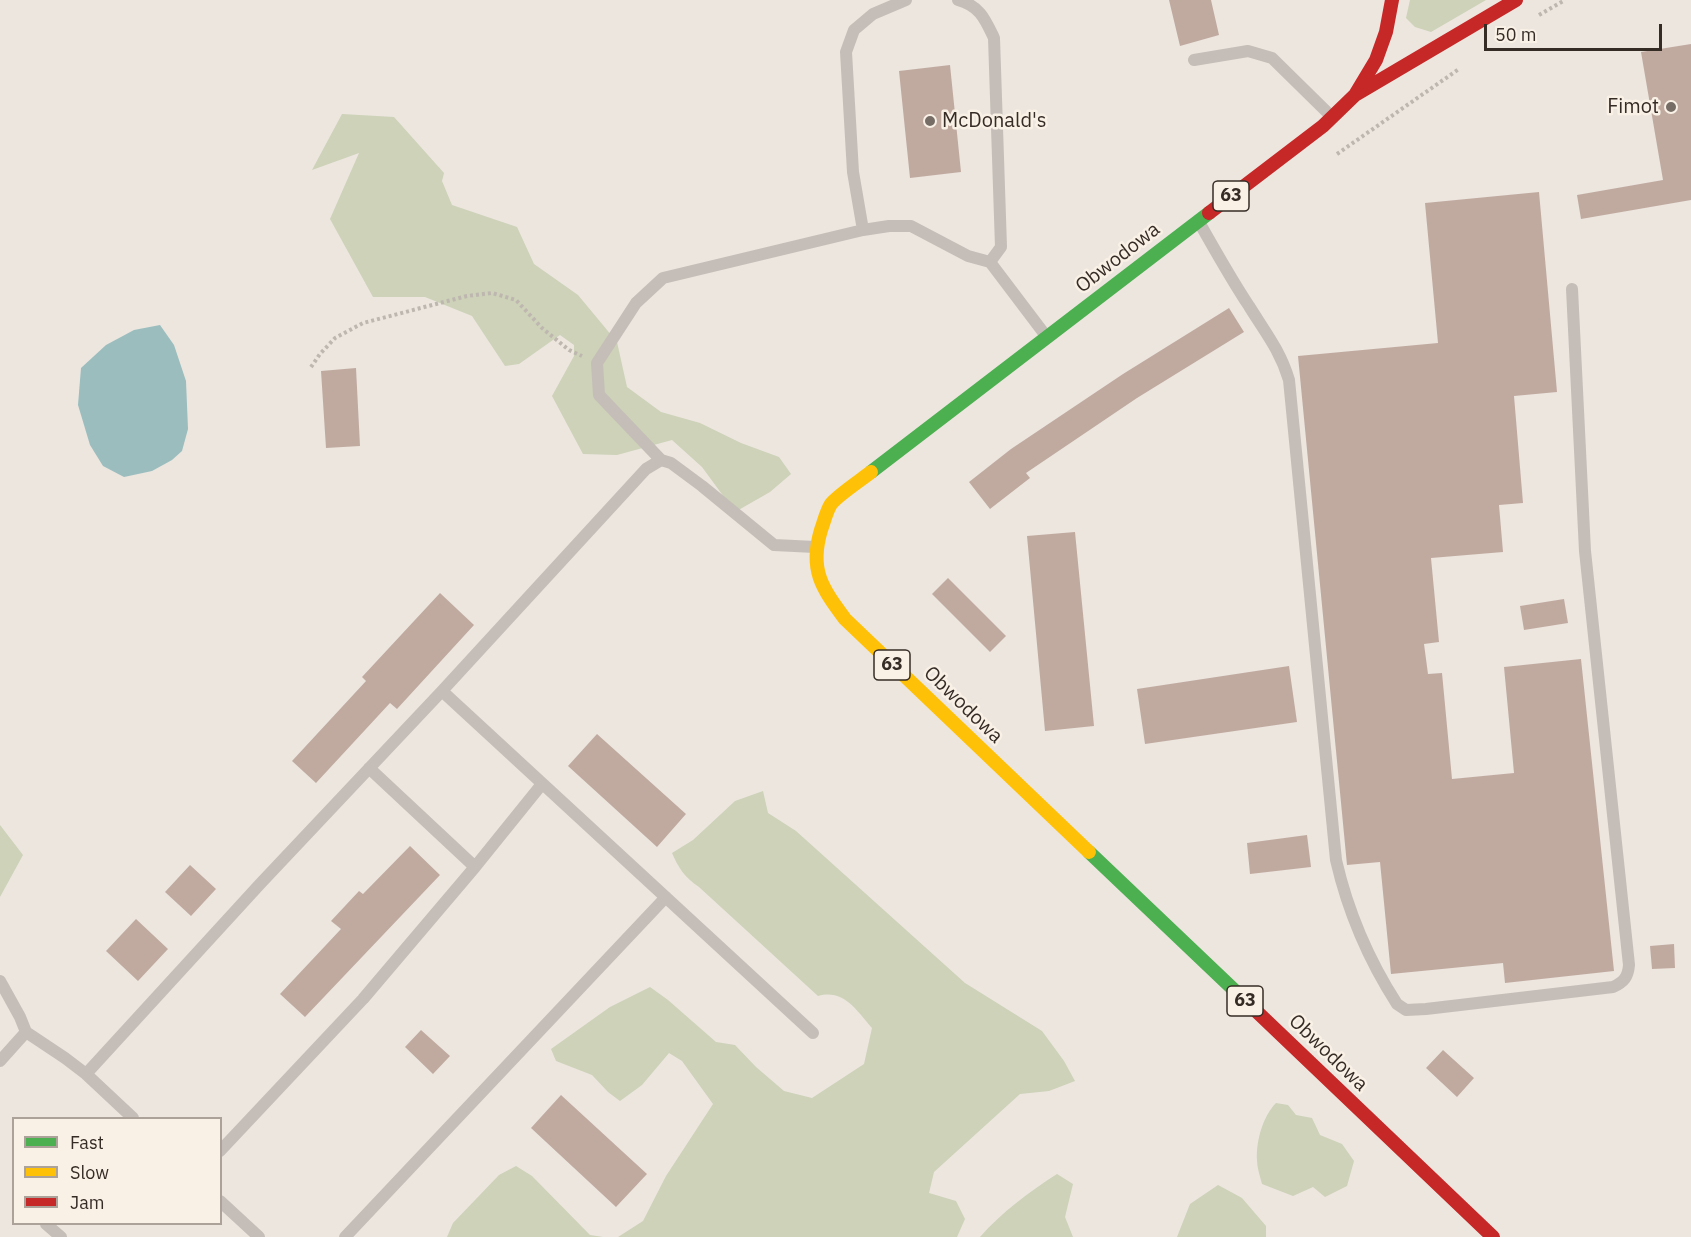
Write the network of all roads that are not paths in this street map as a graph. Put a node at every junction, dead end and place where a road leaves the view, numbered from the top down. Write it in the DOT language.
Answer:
graph roads {
  1 [pos="906,0"];
  2 [pos="958,0"];
  3 [pos="1392,0"];
  4 [pos="1516,0"];
  5 [pos="1194,60"];
  6 [pos="1354,95"];
  7 [pos="1332,117"];
  8 [pos="1198,220"];
  9 [pos="863,230"];
  10 [pos="990,262"];
  11 [pos="1572,289"];
  12 [pos="1047,337"];
  13 [pos="661,460"];
  14 [pos="816,547"];
  15 [pos="442,692"];
  16 [pos="369,768"];
  17 [pos="542,784"];
  18 [pos="475,867"];
  19 [pos="666,897"];
  20 [pos="0,981"];
  21 [pos="26,1032"];
  22 [pos="813,1033"];
  23 [pos="0,1061"];
  24 [pos="86,1074"];
  25 [pos="131,1117"];
  26 [pos="222,1149"];
  27 [pos="222,1203"];
  28 [pos="47,1225"];
  29 [pos="61,1237"];
  30 [pos="259,1237"];
  31 [pos="345,1237"];
  32 [pos="1493,1237"];
  1 -- 9 [label="lane"];
  2 -- 10 [label="lane"];
  3 -- 6 [label="main road, Obwodowa / 63"];
  4 -- 6 [label="main road"];
  5 -- 7 [label="lane"];
  6 -- 7 [label="main road, Obwodowa / 63"];
  7 -- 8 [label="main road, Obwodowa / 63"];
  8 -- 11 [label="lane"];
  8 -- 12 [label="main road, Obwodowa / 63"];
  9 -- 10 [label="lane"];
  9 -- 13 [label="lane"];
  10 -- 12 [label="lane"];
  12 -- 14 [label="main road, Obwodowa / 63"];
  13 -- 14 [label="lane"];
  13 -- 15 [label="lane"];
  14 -- 32 [label="main road, Obwodowa / 63"];
  15 -- 16 [label="lane"];
  15 -- 17 [label="lane"];
  16 -- 18 [label="lane"];
  16 -- 24 [label="lane"];
  17 -- 18 [label="lane"];
  17 -- 19 [label="lane"];
  18 -- 26 [label="lane"];
  19 -- 22 [label="lane"];
  19 -- 31 [label="lane"];
  20 -- 21 [label="lane"];
  21 -- 23 [label="lane"];
  21 -- 24 [label="lane"];
  24 -- 25 [label="lane"];
  27 -- 30 [label="lane"];
  28 -- 29 [label="lane"];
}
